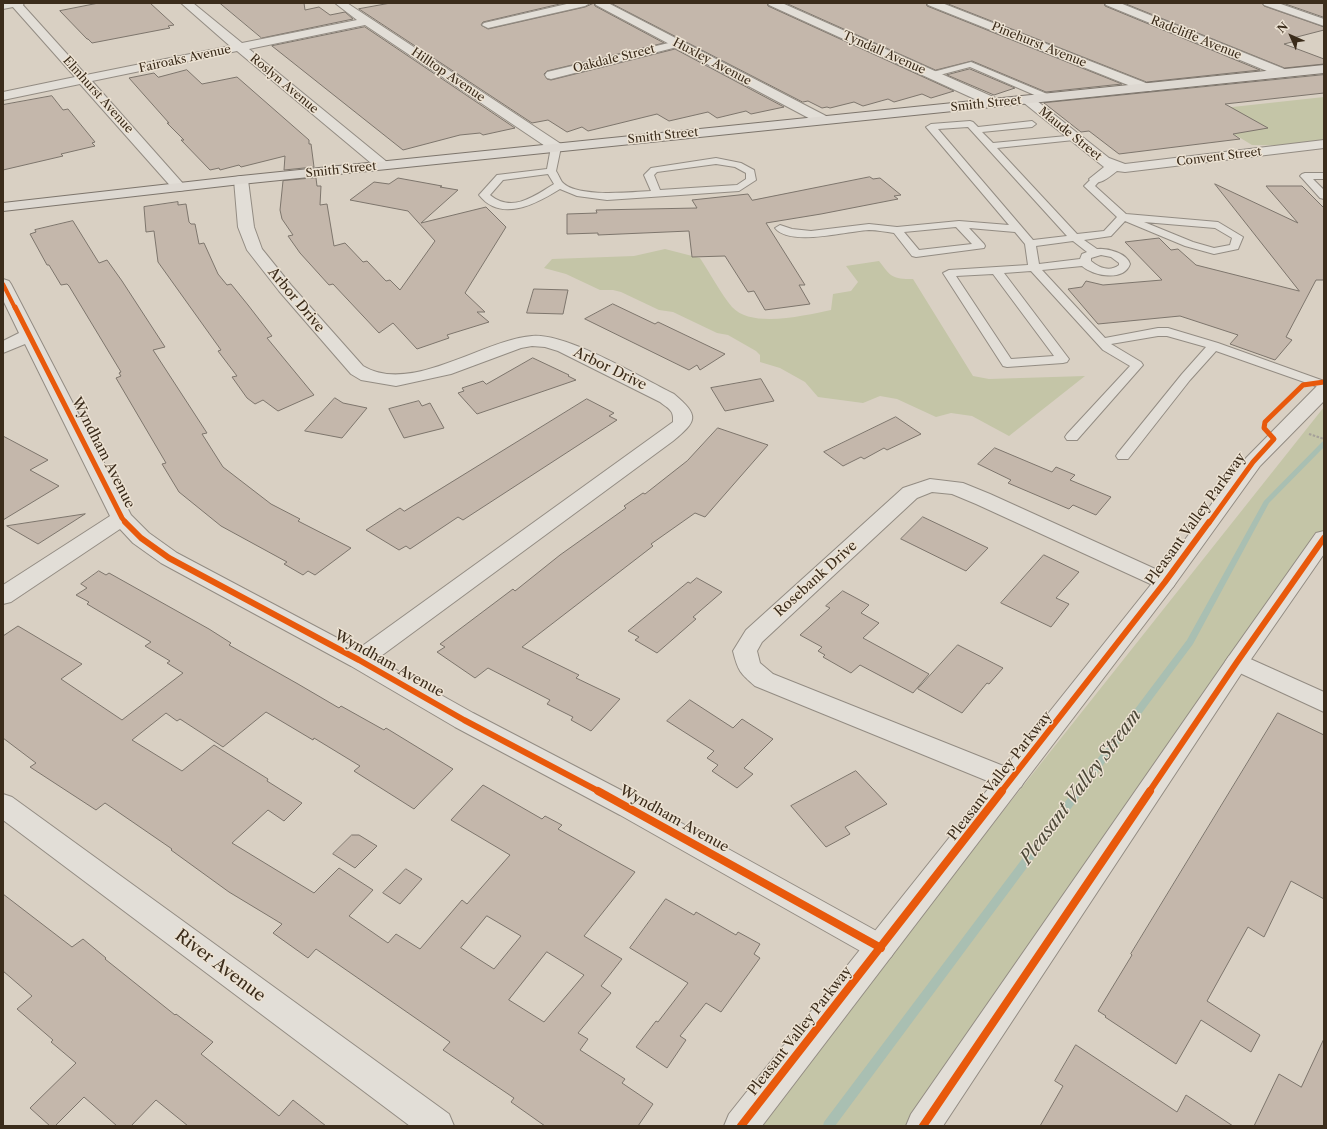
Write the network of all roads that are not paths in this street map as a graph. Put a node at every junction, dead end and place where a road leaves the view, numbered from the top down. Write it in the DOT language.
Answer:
graph roads {
  1 [pos="18,3"];
  2 [pos="186,3"];
  3 [pos="340,3"];
  4 [pos="585,3"];
  5 [pos="600,3"];
  6 [pos="773,3"];
  7 [pos="932,3"];
  8 [pos="1110,3"];
  9 [pos="1268,3"];
  10 [pos="3,6"];
  11 [pos="367,21"];
  12 [pos="1324,23"];
  13 [pos="488,25"];
  14 [pos="677,44"];
  15 [pos="240,47"];
  16 [pos="1324,69"];
  17 [pos="1283,73"];
  18 [pos="551,75"];
  19 [pos="932,75"];
  20 [pos="84,80"];
  21 [pos="1147,88"];
  22 [pos="3,96"];
  23 [pos="1049,98"];
  24 [pos="1028,100"];
  25 [pos="995,103"];
  26 [pos="823,120"];
  27 [pos="1032,124"];
  28 [pos="976,130"];
  29 [pos="1074,137"];
  30 [pos="1324,144"];
  31 [pos="990,146"];
  32 [pos="556,147"];
  33 [pos="382,165"];
  34 [pos="1114,166"];
  35 [pos="551,171"];
  36 [pos="1324,176"];
  37 [pos="1096,179"];
  38 [pos="241,180"];
  39 [pos="560,186"];
  40 [pos="179,187"];
  41 [pos="657,194"];
  42 [pos="1324,196"];
  43 [pos="3,207"];
  44 [pos="1123,217"];
  45 [pos="959,224"];
  46 [pos="780,228"];
  47 [pos="1017,229"];
  48 [pos="897,230"];
  49 [pos="1075,238"];
  50 [pos="1030,243"];
  51 [pos="1095,253"];
  52 [pos="1085,262"];
  53 [pos="1034,268"];
  54 [pos="996,270"];
  55 [pos="3,284"];
  56 [pos="29,334"];
  57 [pos="1102,342"];
  58 [pos="1214,346"];
  59 [pos="3,348"];
  60 [pos="1324,385"];
  61 [pos="1324,390"];
  62 [pos="1072,437"];
  63 [pos="1123,456"];
  64 [pos="122,518"];
  65 [pos="1324,538"];
  66 [pos="1165,582"];
  67 [pos="3,596"];
  68 [pos="360,660"];
  69 [pos="1237,662"];
  70 [pos="1324,703"];
  71 [pos="1012,780"];
  72 [pos="3,805"];
  73 [pos="881,948"];
  74 [pos="436,1126"];
  75 [pos="741,1126"];
  76 [pos="923,1126"];
  1 -- 10 [label="street"];
  1 -- 20 [label="street, Elmhurst Avenue"];
  2 -- 15 [label="street, Roslyn Avenue"];
  3 -- 11 [label="street, Hilltop Avenue"];
  4 -- 13 [label="street"];
  5 -- 14 [label="street, Huxley Avenue"];
  6 -- 19 [label="street, Tyndall Avenue"];
  7 -- 21 [label="street, Pinehurst Avenue"];
  8 -- 17 [label="street, Radcliffe Avenue"];
  9 -- 12 [label="street"];
  11 -- 15 [label="street, Fairoaks Avenue"];
  11 -- 32 [label="street, Hilltop Avenue"];
  14 -- 18 [label="street, Oakdale Street"];
  14 -- 26 [label="street, Huxley Avenue"];
  15 -- 20 [label="street, Fairoaks Avenue"];
  15 -- 33 [label="street, Roslyn Avenue"];
  16 -- 17 [label="main road, Smith Street"];
  17 -- 21 [label="main road, Smith Street"];
  19 -- 23 [label="lane"];
  19 -- 25 [label="street, Tyndall Avenue"];
  20 -- 22 [label="street, Fairoaks Avenue"];
  20 -- 40 [label="street, Elmhurst Avenue"];
  21 -- 23 [label="main road, Smith Street"];
  23 -- 24 [label="main road, Smith Street"];
  24 -- 25 [label="main road, Smith Street"];
  24 -- 29 [label="street, Maude Street"];
  25 -- 26 [label="main road, Smith Street"];
  26 -- 32 [label="main road, Smith Street"];
  27 -- 28 [label="lane"];
  28 -- 31 [label="lane"];
  28 -- 47 [label="lane"];
  29 -- 31 [label="lane"];
  29 -- 34 [label="street, Maude Street"];
  30 -- 34 [label="street, Convent Street"];
  31 -- 49 [label="lane"];
  32 -- 33 [label="main road, Smith Street"];
  32 -- 35 [label="lane"];
  33 -- 38 [label="main road, Smith Street"];
  34 -- 37 [label="street"];
  35 -- 39 [label="lane"];
  35 -- 39 [label="lane"];
  36 -- 42 [label="lane"];
  37 -- 44 [label="lane"];
  38 -- 40 [label="main road, Smith Street"];
  38 -- 68 [label="street, Arbor Drive"];
  39 -- 41 [label="lane"];
  40 -- 43 [label="main road, Smith Street"];
  41 -- 41 [label="lane"];
  44 -- 44 [label="lane"];
  44 -- 49 [label="lane"];
  45 -- 47 [label="lane"];
  45 -- 48 [label="lane"];
  45 -- 48 [label="lane"];
  46 -- 48 [label="lane"];
  47 -- 50 [label="lane"];
  49 -- 50 [label="lane"];
  49 -- 51 [label="lane"];
  50 -- 53 [label="lane"];
  51 -- 52 [label="lane"];
  51 -- 52 [label="lane"];
  52 -- 53 [label="lane"];
  53 -- 54 [label="lane"];
  53 -- 57 [label="lane"];
  54 -- 54 [label="lane"];
  55 -- 56 [label="street, Wyndham Avenue"];
  56 -- 59 [label="street"];
  56 -- 64 [label="street, Wyndham Avenue"];
  57 -- 58 [label="lane"];
  57 -- 62 [label="lane"];
  58 -- 60 [label="lane"];
  58 -- 63 [label="lane"];
  61 -- 66 [label="street, Pleasant Valley Parkway"];
  64 -- 67 [label="street"];
  64 -- 68 [label="street, Wyndham Avenue"];
  65 -- 69 [label="street"];
  66 -- 71 [label="street, Pleasant Valley Parkway"];
  66 -- 71 [label="street, Rosebank Drive"];
  68 -- 73 [label="street, Wyndham Avenue"];
  69 -- 70 [label="street"];
  69 -- 76 [label="street"];
  71 -- 73 [label="street, Pleasant Valley Parkway"];
  72 -- 74 [label="street, River Avenue"];
  73 -- 75 [label="street, Pleasant Valley Parkway"];
}
